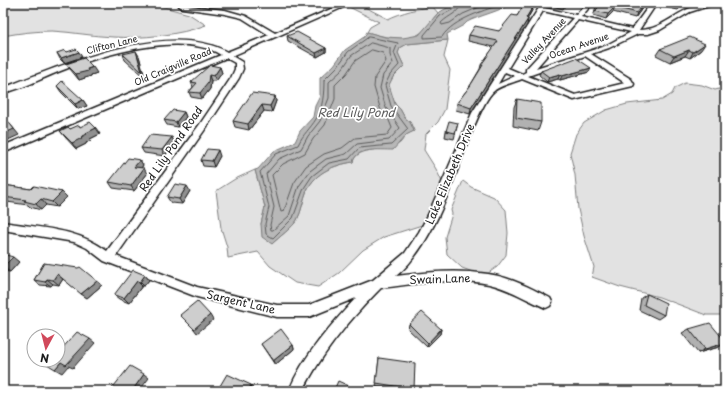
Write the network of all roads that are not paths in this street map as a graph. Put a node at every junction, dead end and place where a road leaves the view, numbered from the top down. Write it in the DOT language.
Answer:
graph roads {
  1 [pos="350,3"];
  2 [pos="590,3"];
  3 [pos="654,3"];
  4 [pos="713,3"];
  5 [pos="182,6"];
  6 [pos="544,6"];
  7 [pos="578,17"];
  8 [pos="637,32"];
  9 [pos="274,35"];
  10 [pos="586,54"];
  11 [pos="228,55"];
  12 [pos="504,69"];
  13 [pos="524,75"];
  14 [pos="492,88"];
  15 [pos="3,90"];
  16 [pos="3,150"];
  17 [pos="3,226"];
  18 [pos="108,258"];
  19 [pos="376,285"];
  20 [pos="546,302"];
  21 [pos="296,391"];
  1 -- 9 [label="street, Old Craigville Road"];
  2 -- 7 [label="street, Valley Avenue"];
  3 -- 8 [label="street"];
  4 -- 8 [label="street, Ocean Avenue"];
  5 -- 9 [label="street"];
  6 -- 7 [label="street"];
  6 -- 12 [label="street, Lake Elizabeth Drive"];
  7 -- 8 [label="street"];
  7 -- 13 [label="street, Valley Avenue"];
  8 -- 10 [label="street, Ocean Avenue"];
  9 -- 11 [label="street, Old Craigville Road"];
  10 -- 13 [label="street, Ocean Avenue"];
  10 -- 13 [label="street"];
  11 -- 15 [label="street, Clifton Lane"];
  11 -- 16 [label="street, Old Craigville Road"];
  11 -- 18 [label="street, Red Lily Pond Road"];
  12 -- 13 [label="street"];
  12 -- 14 [label="street, Lake Elizabeth Drive"];
  13 -- 14 [label="street, Ocean Avenue"];
  14 -- 19 [label="street, Lake Elizabeth Drive"];
  17 -- 18 [label="street, Sargent Lane"];
  18 -- 19 [label="street, Sargent Lane"];
  19 -- 20 [label="street, Swain Lane"];
  19 -- 21 [label="street, Lake Elizabeth Drive"];
}
